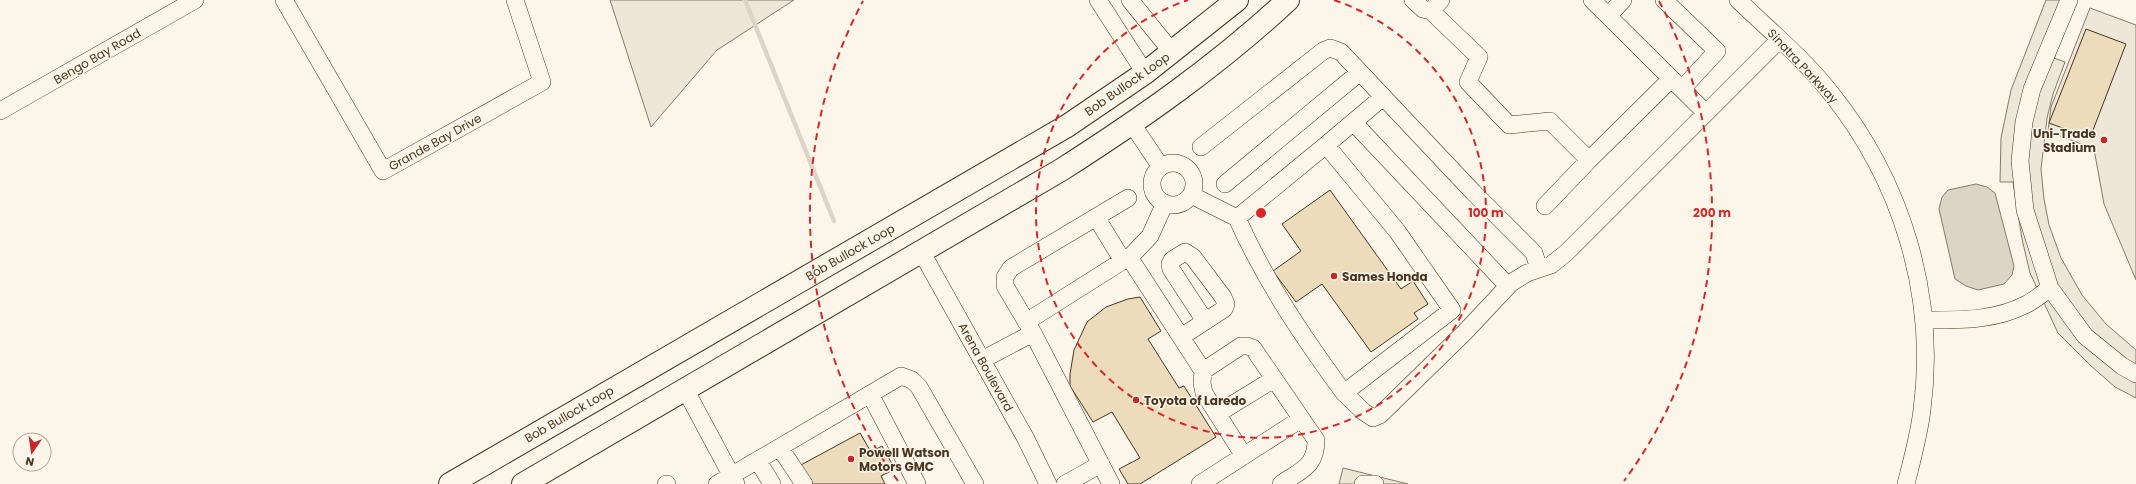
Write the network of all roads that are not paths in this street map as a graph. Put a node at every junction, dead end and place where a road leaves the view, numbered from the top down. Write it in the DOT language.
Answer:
graph roads {
  1 [pos="195,0"];
  2 [pos="284,0"];
  3 [pos="515,0"];
  4 [pos="1098,0"];
  5 [pos="1130,0"];
  6 [pos="1237,0"];
  7 [pos="1288,0"];
  8 [pos="1413,0"];
  9 [pos="1592,0"];
  10 [pos="1623,0"];
  11 [pos="1664,0"];
  12 [pos="1738,0"];
  13 [pos="2069,0"];
  14 [pos="1436,5"];
  15 [pos="1608,16"];
  16 [pos="1779,40"];
  17 [pos="1172,52"];
  18 [pos="1360,72"];
  19 [pos="1145,73"];
  20 [pos="1676,84"];
  21 [pos="1383,97"];
  22 [pos="0,111"];
  23 [pos="1706,113"];
  24 [pos="1353,122"];
  25 [pos="1132,124"];
  26 [pos="1326,145"];
  27 [pos="1201,147"];
  28 [pos="1589,160"];
  29 [pos="1162,167"];
  30 [pos="1225,184"];
  31 [pos="1191,195"];
  32 [pos="1128,198"];
  33 [pos="1165,203"];
  34 [pos="1545,206"];
  35 [pos="1096,217"];
  36 [pos="1237,218"];
  37 [pos="921,251"];
  38 [pos="1126,259"];
  39 [pos="1539,269"];
  40 [pos="1508,286"];
  41 [pos="2050,288"];
  42 [pos="1452,310"];
  43 [pos="1924,320"];
  44 [pos="1205,321"];
  45 [pos="1472,326"];
  46 [pos="1030,328"];
  47 [pos="1181,337"];
  48 [pos="982,360"];
  49 [pos="1203,371"];
  50 [pos="2136,374"];
  51 [pos="1274,379"];
  52 [pos="684,389"];
  53 [pos="1344,393"];
  54 [pos="870,394"];
  55 [pos="1218,414"];
  56 [pos="1301,419"];
  57 [pos="780,448"];
  58 [pos="1244,456"];
  59 [pos="758,461"];
  60 [pos="1101,464"];
  61 [pos="728,481"];
  62 [pos="801,482"];
  63 [pos="450,484"];
  64 [pos="523,484"];
  65 [pos="772,484"];
  66 [pos="918,484"];
  67 [pos="975,484"];
  68 [pos="1048,484"];
  69 [pos="1065,484"];
  70 [pos="1112,484"];
  71 [pos="1200,484"];
  72 [pos="1280,484"];
  73 [pos="1363,484"];
  74 [pos="1375,484"];
  75 [pos="1906,484"];
  1 -- 22 [label="street, Bengo Bay Road"];
  2 -- 3 [label="street, Grande Bay Drive"];
  4 -- 19 [label="street"];
  5 -- 17 [label="street"];
  6 -- 17 [label="highway, Bob Bullock Loop"];
  7 -- 25 [label="highway"];
  8 -- 14 [label="street"];
  9 -- 15 [label="street"];
  10 -- 15 [label="street"];
  11 -- 20 [label="street"];
  12 -- 16 [label="street, Sinatra Parkway"];
  13 -- 41 [label="street"];
  14 -- 28 [label="street"];
  15 -- 20 [label="street"];
  16 -- 23 [label="street"];
  16 -- 43 [label="street, Sinatra Parkway"];
  17 -- 19 [label="highway, Bob Bullock Loop"];
  18 -- 21 [label="street"];
  18 -- 27 [label="street"];
  18 -- 30 [label="street"];
  19 -- 63 [label="highway, Bob Bullock Loop"];
  20 -- 23 [label="street"];
  20 -- 28 [label="street"];
  21 -- 24 [label="street"];
  21 -- 39 [label="street"];
  23 -- 39 [label="street"];
  24 -- 26 [label="street"];
  24 -- 40 [label="street"];
  25 -- 29 [label="street"];
  25 -- 37 [label="highway"];
  26 -- 36 [label="street"];
  26 -- 42 [label="street"];
  28 -- 34 [label="street"];
  29 -- 31 [label="street"];
  29 -- 33 [label="street"];
  31 -- 33 [label="street"];
  31 -- 36 [label="street"];
  32 -- 35 [label="street"];
  33 -- 38 [label="street"];
  35 -- 38 [label="street"];
  35 -- 46 [label="street"];
  36 -- 53 [label="street"];
  37 -- 48 [label="street, Arena Boulevard"];
  37 -- 52 [label="highway"];
  38 -- 46 [label="street"];
  38 -- 47 [label="street"];
  39 -- 40 [label="street"];
  40 -- 45 [label="street"];
  41 -- 43 [label="street"];
  41 -- 50 [label="street"];
  42 -- 45 [label="street"];
  42 -- 53 [label="street"];
  43 -- 75 [label="street, Sinatra Parkway"];
  44 -- 47 [label="street"];
  45 -- 53 [label="street"];
  46 -- 48 [label="street"];
  46 -- 60 [label="street"];
  47 -- 49 [label="street"];
  48 -- 68 [label="street, Arena Boulevard"];
  49 -- 51 [label="street"];
  49 -- 55 [label="street"];
  51 -- 55 [label="street"];
  51 -- 56 [label="street"];
  52 -- 61 [label="street"];
  52 -- 64 [label="highway"];
  54 -- 57 [label="street"];
  54 -- 66 [label="street"];
  54 -- 67 [label="street"];
  55 -- 58 [label="street"];
  56 -- 58 [label="street"];
  56 -- 72 [label="street"];
  57 -- 59 [label="street"];
  57 -- 62 [label="street"];
  58 -- 71 [label="street"];
  59 -- 61 [label="street"];
  59 -- 65 [label="street"];
  60 -- 69 [label="street"];
  60 -- 70 [label="street"];
  73 -- 74 [label="street"];
}
